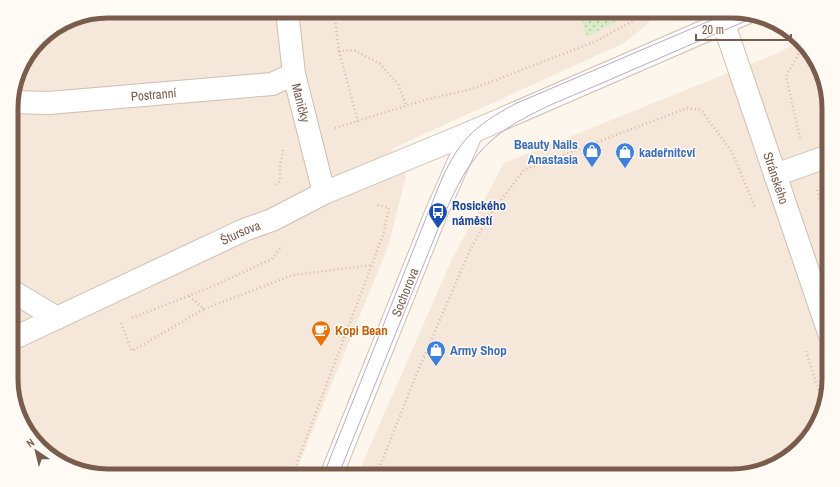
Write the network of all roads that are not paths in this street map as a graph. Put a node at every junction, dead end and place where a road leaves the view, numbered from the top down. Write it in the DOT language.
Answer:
graph roads {
  1 [pos="288,18"];
  2 [pos="720,18"];
  3 [pos="722,18"];
  4 [pos="294,74"];
  5 [pos="18,102"];
  6 [pos="472,132"];
  7 [pos="822,158"];
  8 [pos="775,174"];
  9 [pos="324,193"];
  10 [pos="18,295"];
  11 [pos="822,312"];
  12 [pos="57,318"];
  13 [pos="18,336"];
  14 [pos="333,469"];
  1 -- 4 [label="street, Maničky"];
  2 -- 6 [label="street"];
  3 -- 8 [label="street, Stránského"];
  4 -- 5 [label="street, Postranní"];
  4 -- 9 [label="street, Maničky"];
  6 -- 9 [label="street, Štursova"];
  6 -- 14 [label="street, Sochorova"];
  7 -- 8 [label="street"];
  8 -- 11 [label="street, Stránského"];
  9 -- 12 [label="street, Štursova"];
  10 -- 12 [label="street"];
  12 -- 13 [label="street, Štursova"];
}
